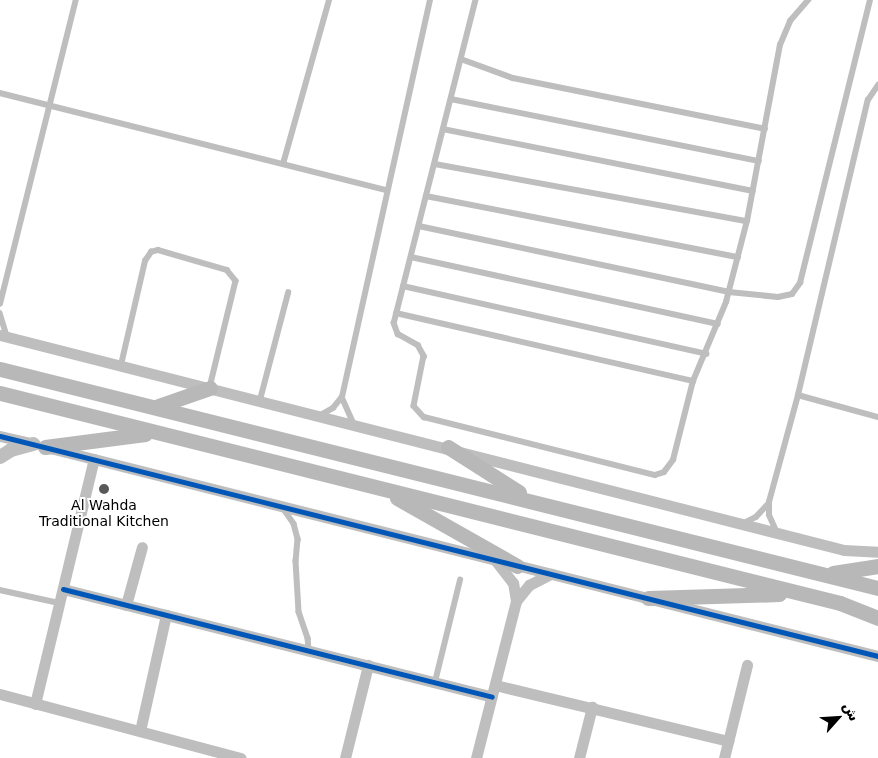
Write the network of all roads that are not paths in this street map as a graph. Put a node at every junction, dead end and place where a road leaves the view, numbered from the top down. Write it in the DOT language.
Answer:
graph roads {
  1 [pos="76,0"];
  2 [pos="330,0"];
  3 [pos="430,0"];
  4 [pos="476,0"];
  5 [pos="808,0"];
  6 [pos="870,0"];
  7 [pos="461,59"];
  8 [pos="878,85"];
  9 [pos="0,93"];
  10 [pos="451,99"];
  11 [pos="50,106"];
  12 [pos="444,129"];
  13 [pos="766,129"];
  14 [pos="759,161"];
  15 [pos="284,164"];
  16 [pos="435,164"];
  17 [pos="387,190"];
  18 [pos="754,191"];
  19 [pos="426,196"];
  20 [pos="747,221"];
  21 [pos="418,226"];
  22 [pos="738,257"];
  23 [pos="411,258"];
  24 [pos="403,286"];
  25 [pos="729,292"];
  26 [pos="288,293"];
  27 [pos="0,304"];
  28 [pos="0,313"];
  29 [pos="396,313"];
  30 [pos="718,324"];
  31 [pos="4,336"];
  32 [pos="706,354"];
  33 [pos="121,365"];
  34 [pos="0,369"];
  35 [pos="693,381"];
  36 [pos="210,388"];
  37 [pos="0,393"];
  38 [pos="798,395"];
  39 [pos="342,397"];
  40 [pos="260,400"];
  41 [pos="156,407"];
  42 [pos="321,415"];
  43 [pos="878,417"];
  44 [pos="354,425"];
  45 [pos="152,433"];
  46 [pos="0,436"];
  47 [pos="39,445"];
  48 [pos="448,447"];
  49 [pos="0,458"];
  50 [pos="94,459"];
  51 [pos="381,489"];
  52 [pos="531,500"];
  53 [pos="769,502"];
  54 [pos="282,506"];
  55 [pos="744,524"];
  56 [pos="776,532"];
  57 [pos="142,547"];
  58 [pos="878,552"];
  59 [pos="496,560"];
  60 [pos="517,566"];
  61 [pos="878,566"];
  62 [pos="823,572"];
  63 [pos="551,574"];
  64 [pos="460,580"];
  65 [pos="878,588"];
  66 [pos="63,589"];
  67 [pos="0,590"];
  68 [pos="798,593"];
  69 [pos="648,598"];
  70 [pos="516,601"];
  71 [pos="59,603"];
  72 [pos="126,605"];
  73 [pos="166,615"];
  74 [pos="878,618"];
  75 [pos="308,650"];
  76 [pos="878,656"];
  77 [pos="368,665"];
  78 [pos="747,665"];
  79 [pos="436,682"];
  80 [pos="495,685"];
  81 [pos="0,694"];
  82 [pos="492,697"];
  83 [pos="35,704"];
  84 [pos="592,708"];
  85 [pos="140,731"];
  86 [pos="728,741"];
  87 [pos="241,758"];
  88 [pos="344,758"];
  89 [pos="476,758"];
  90 [pos="578,758"];
  91 [pos="724,758"];
  1 -- 11 [label="lane"];
  2 -- 15 [label="lane"];
  3 -- 17 [label="lane"];
  4 -- 7 [label="lane"];
  5 -- 13 [label="lane"];
  6 -- 25 [label="lane"];
  7 -- 10 [label="lane"];
  7 -- 13 [label="lane"];
  8 -- 38 [label="lane"];
  9 -- 11 [label="lane"];
  10 -- 12 [label="lane"];
  10 -- 14 [label="lane"];
  11 -- 15 [label="lane"];
  11 -- 27 [label="lane"];
  12 -- 16 [label="lane"];
  12 -- 18 [label="lane"];
  13 -- 14 [label="lane"];
  14 -- 18 [label="lane"];
  15 -- 17 [label="lane"];
  16 -- 19 [label="lane"];
  16 -- 20 [label="lane"];
  17 -- 39 [label="lane"];
  18 -- 20 [label="lane"];
  19 -- 21 [label="lane"];
  19 -- 22 [label="lane"];
  20 -- 22 [label="lane"];
  21 -- 23 [label="lane"];
  21 -- 25 [label="lane"];
  22 -- 25 [label="lane"];
  23 -- 24 [label="lane"];
  23 -- 30 [label="lane"];
  24 -- 29 [label="lane"];
  24 -- 32 [label="lane"];
  25 -- 30 [label="lane"];
  26 -- 40 [label="lane"];
  28 -- 31 [label="lane"];
  29 -- 35 [label="lane"];
  29 -- 35 [label="lane"];
  30 -- 32 [label="lane"];
  31 -- 33 [label="street"];
  32 -- 35 [label="lane"];
  33 -- 36 [label="street"];
  33 -- 36 [label="lane"];
  34 -- 41 [label="main road"];
  36 -- 40 [label="street"];
  36 -- 41 [label="main road"];
  37 -- 45 [label="main road"];
  38 -- 43 [label="lane"];
  38 -- 53 [label="lane"];
  39 -- 42 [label="lane"];
  39 -- 44 [label="lane"];
  40 -- 42 [label="street"];
  41 -- 52 [label="main road"];
  42 -- 44 [label="street"];
  44 -- 48 [label="street"];
  45 -- 47 [label="main road"];
  45 -- 51 [label="main road"];
  46 -- 47 [label="street"];
  47 -- 49 [label="street"];
  47 -- 50 [label="street"];
  48 -- 52 [label="main road"];
  48 -- 55 [label="street"];
  50 -- 54 [label="street"];
  50 -- 66 [label="street"];
  51 -- 60 [label="main road"];
  51 -- 68 [label="main road"];
  52 -- 62 [label="main road"];
  53 -- 55 [label="lane"];
  53 -- 56 [label="lane"];
  54 -- 59 [label="street"];
  54 -- 75 [label="lane"];
  55 -- 56 [label="street"];
  56 -- 58 [label="street"];
  57 -- 72 [label="street"];
  59 -- 60 [label="street"];
  59 -- 70 [label="street"];
  60 -- 63 [label="street"];
  61 -- 62 [label="main road"];
  62 -- 65 [label="main road"];
  63 -- 69 [label="street"];
  63 -- 70 [label="street"];
  64 -- 79 [label="lane"];
  66 -- 71 [label="street"];
  66 -- 72 [label="street"];
  67 -- 71 [label="lane"];
  68 -- 69 [label="main road"];
  68 -- 74 [label="main road"];
  69 -- 76 [label="street"];
  70 -- 80 [label="street"];
  71 -- 83 [label="street"];
  72 -- 73 [label="street"];
  73 -- 75 [label="street"];
  73 -- 85 [label="street"];
  75 -- 77 [label="street"];
  77 -- 79 [label="street"];
  77 -- 88 [label="street"];
  78 -- 86 [label="street"];
  79 -- 82 [label="street"];
  80 -- 82 [label="street"];
  80 -- 84 [label="street"];
  81 -- 83 [label="street"];
  82 -- 89 [label="street"];
  83 -- 85 [label="street"];
  84 -- 86 [label="street"];
  84 -- 90 [label="street"];
  85 -- 87 [label="street"];
  86 -- 91 [label="street"];
}
